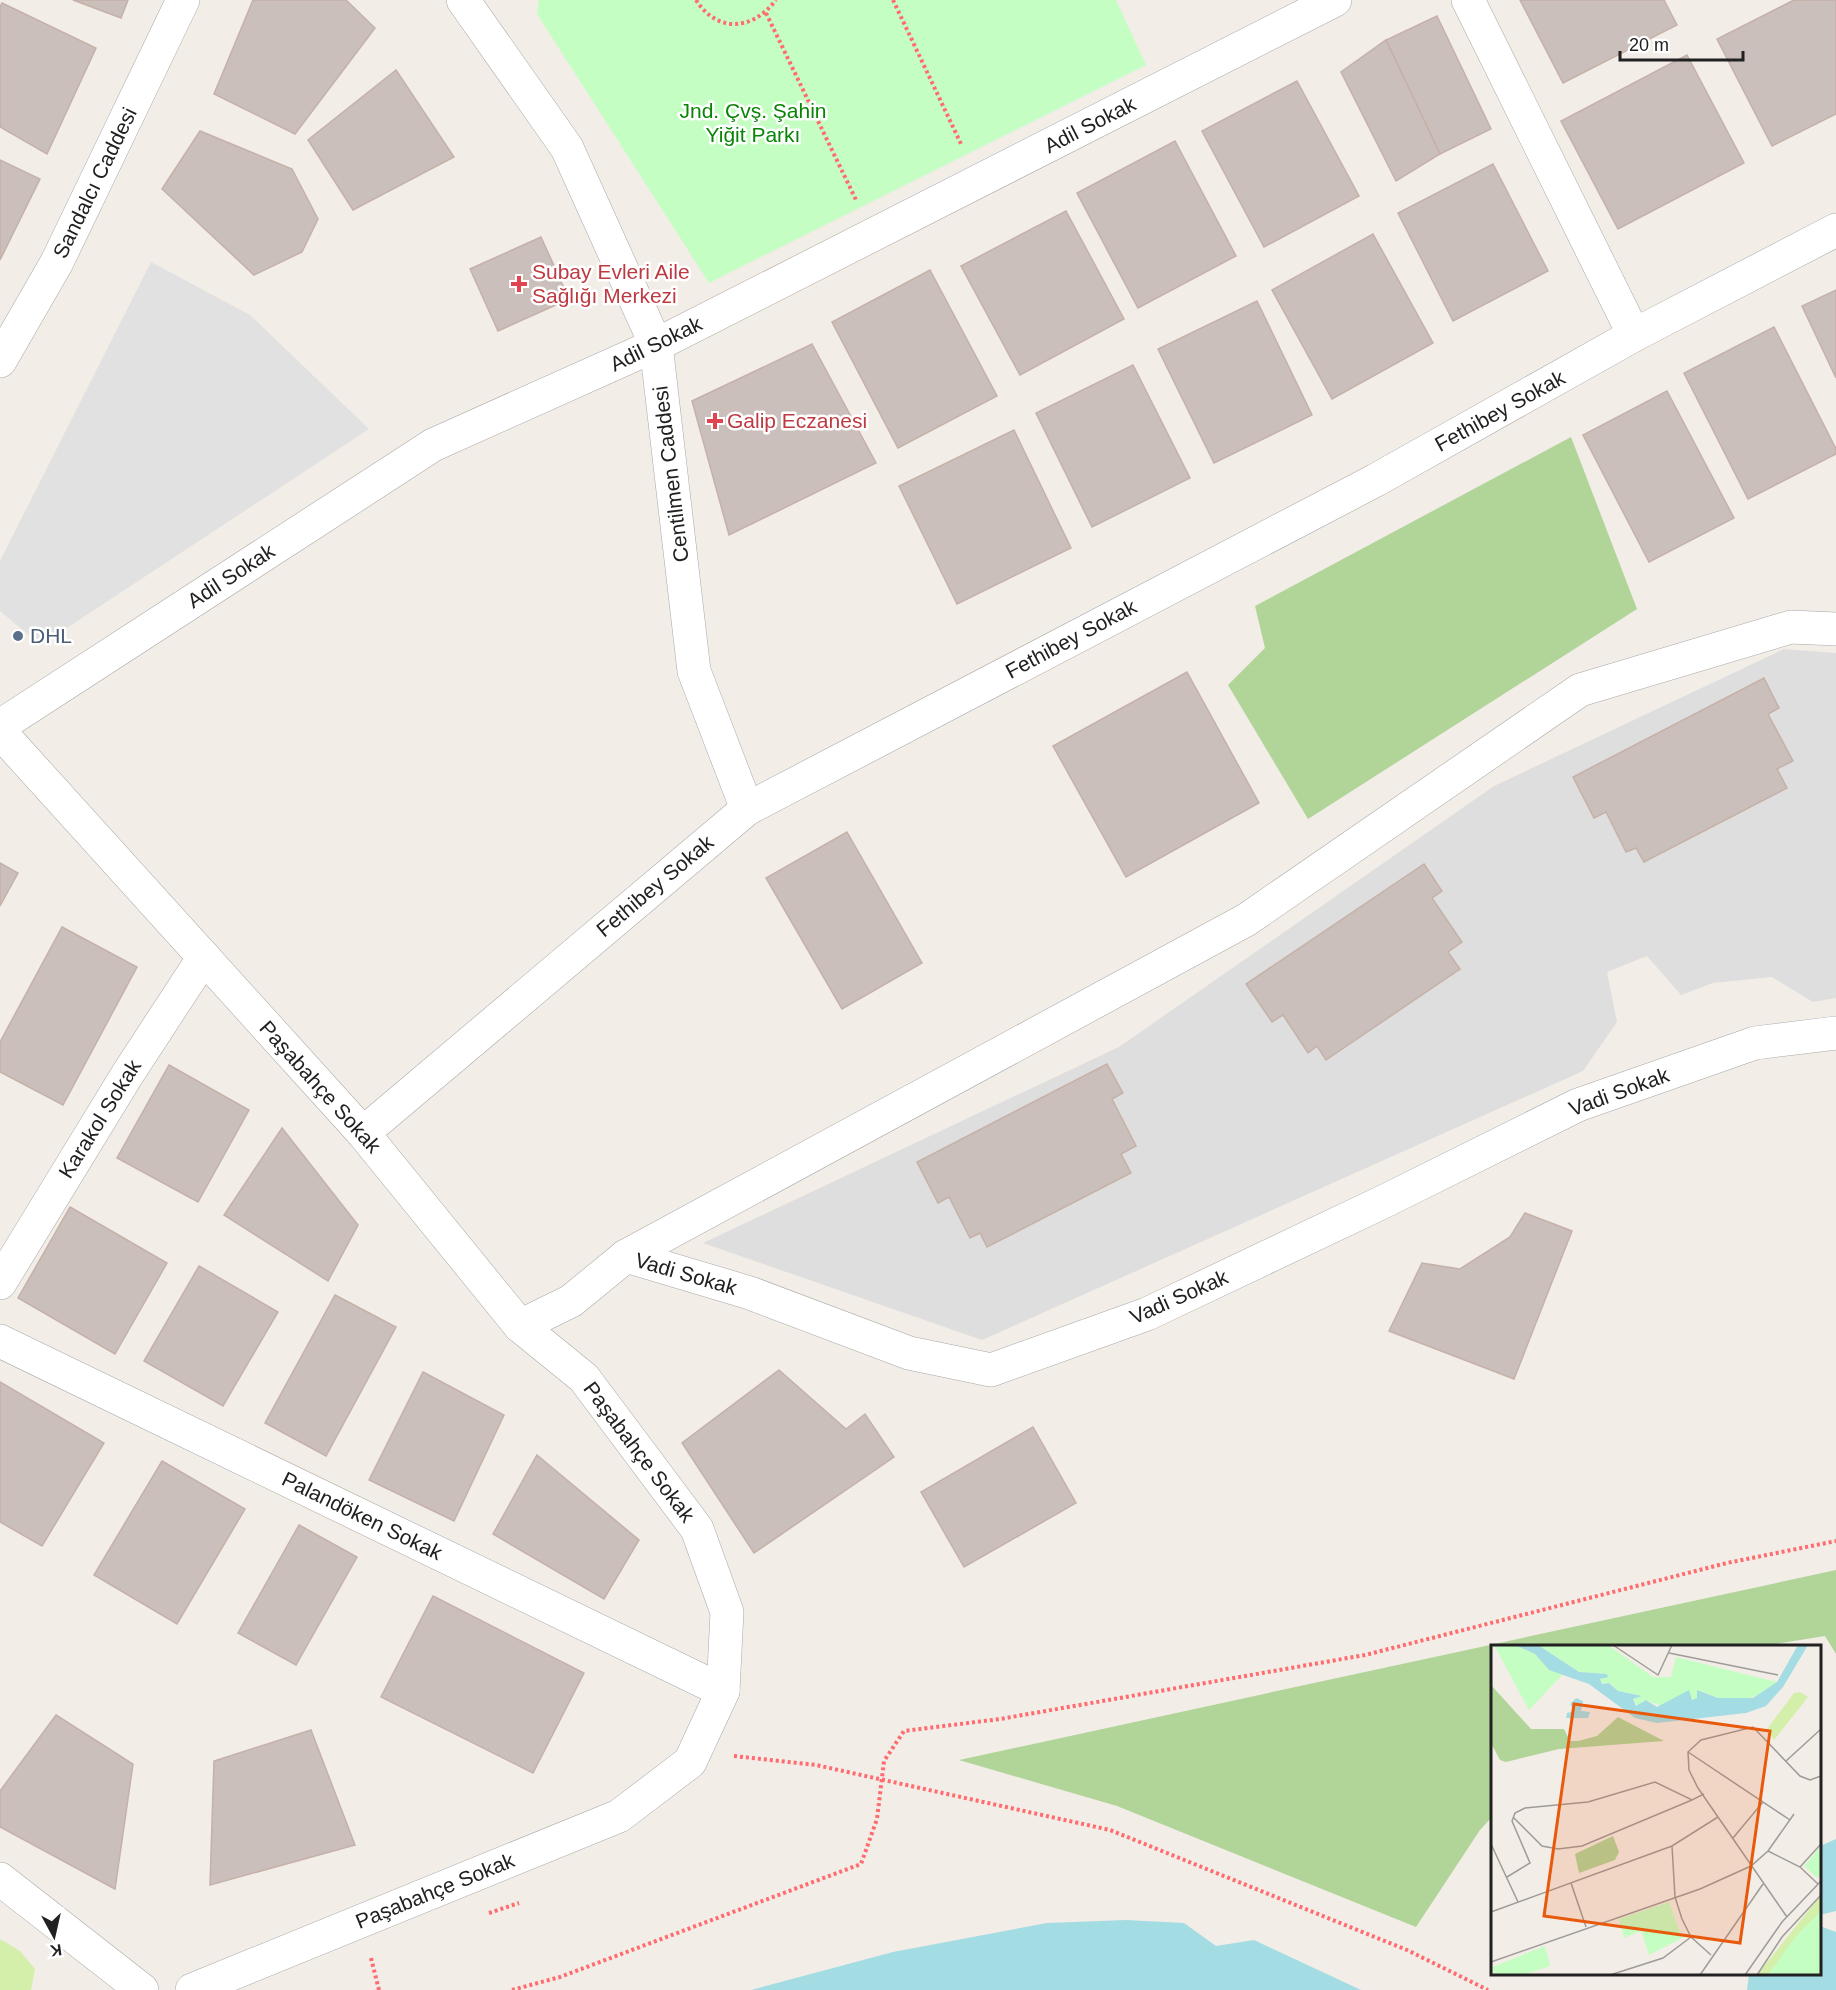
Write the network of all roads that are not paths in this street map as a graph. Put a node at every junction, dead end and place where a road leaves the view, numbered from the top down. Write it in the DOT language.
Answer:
graph roads {
  1 [pos="183,0"];
  2 [pos="463,0"];
  3 [pos="1335,0"];
  4 [pos="1468,0"];
  5 [pos="1836,230"];
  6 [pos="1634,335"];
  7 [pos="656,345"];
  8 [pos="0,361"];
  9 [pos="1836,629"];
  10 [pos="0,726"];
  11 [pos="0,732"];
  12 [pos="747,809"];
  13 [pos="204,957"];
  14 [pos="1836,1033"];
  15 [pos="363,1132"];
  16 [pos="626,1256"];
  17 [pos="0,1283"];
  18 [pos="520,1326"];
  19 [pos="0,1341"];
  20 [pos="723,1691"];
  21 [pos="0,1879"];
  22 [pos="142,1990"];
  23 [pos="192,1990"];
  1 -- 8 [label="street, Sandalcı Caddesi"];
  2 -- 7 [label="street, Centilmen Caddesi"];
  3 -- 7 [label="street, Adil Sokak"];
  4 -- 6 [label="street"];
  5 -- 6 [label="street, Fethibey Sokak"];
  6 -- 12 [label="street, Fethibey Sokak"];
  7 -- 10 [label="street, Adil Sokak"];
  7 -- 12 [label="street, Centilmen Caddesi"];
  9 -- 16 [label="street"];
  11 -- 13 [label="street, Paşabahçe Sokak"];
  12 -- 15 [label="street, Fethibey Sokak"];
  13 -- 15 [label="street, Paşabahçe Sokak"];
  13 -- 17 [label="street, Karakol Sokak"];
  14 -- 16 [label="street, Vadi Sokak"];
  15 -- 18 [label="street, Paşabahçe Sokak"];
  16 -- 18 [label="street, Vadi Sokak"];
  18 -- 20 [label="street, Paşabahçe Sokak"];
  19 -- 20 [label="street, Palandöken Sokak"];
  20 -- 23 [label="street, Paşabahçe Sokak"];
  21 -- 22 [label="street"];
}
